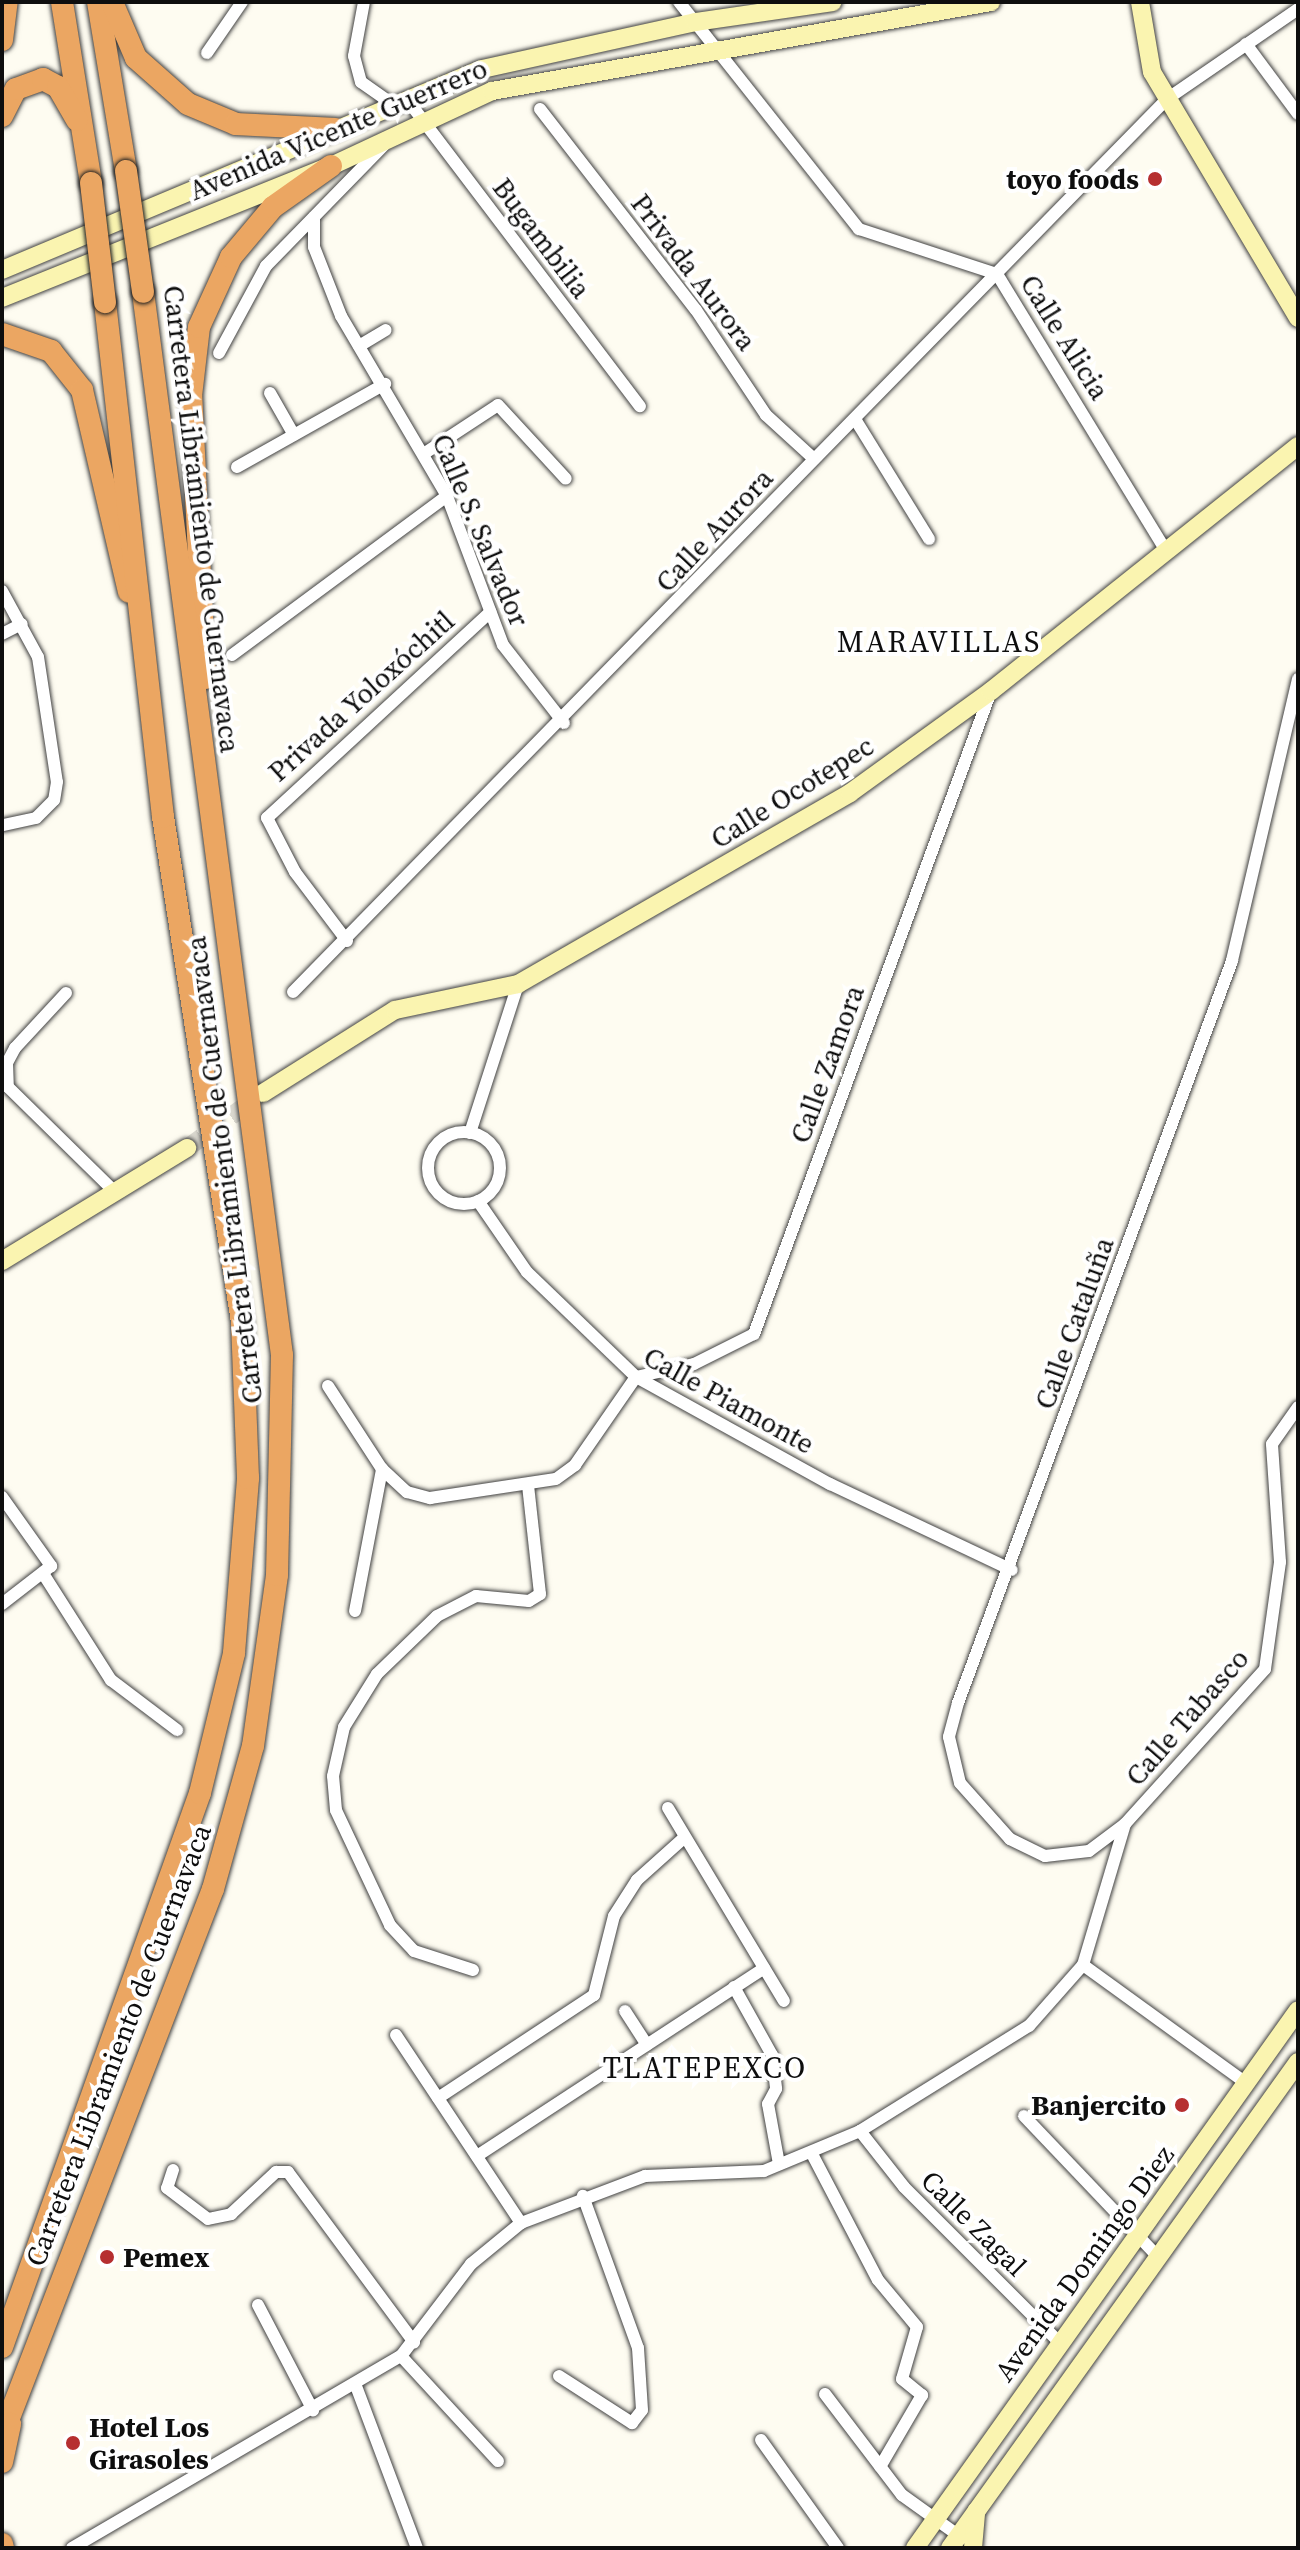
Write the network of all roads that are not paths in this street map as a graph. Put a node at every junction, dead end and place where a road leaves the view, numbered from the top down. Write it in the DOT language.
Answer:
graph roads {
  1 [pos="7,2"];
  2 [pos="62,2"];
  3 [pos="98,2"];
  4 [pos="112,2"];
  5 [pos="242,2"];
  6 [pos="364,2"];
  7 [pos="679,2"];
  8 [pos="833,2"];
  9 [pos="991,2"];
  10 [pos="1140,2"];
  11 [pos="1298,9"];
  12 [pos="695,22"];
  13 [pos="2,40"];
  14 [pos="1246,44"];
  15 [pos="713,46"];
  16 [pos="207,53"];
  17 [pos="1167,99"];
  18 [pos="399,101"];
  19 [pos="540,109"];
  20 [pos="1298,114"];
  21 [pos="2,116"];
  22 [pos="421,119"];
  23 [pos="335,129"];
  24 [pos="83,130"];
  25 [pos="391,137"];
  26 [pos="274,155"];
  27 [pos="331,166"];
  28 [pos="286,185"];
  29 [pos="314,217"];
  30 [pos="2,270"];
  31 [pos="997,274"];
  32 [pos="2,298"];
  33 [pos="1298,318"];
  34 [pos="386,330"];
  35 [pos="2,334"];
  36 [pos="359,346"];
  37 [pos="219,353"];
  38 [pos="385,384"];
  39 [pos="270,393"];
  40 [pos="640,406"];
  41 [pos="855,419"];
  42 [pos="294,435"];
  43 [pos="1298,446"];
  44 [pos="425,453"];
  45 [pos="814,459"];
  46 [pos="237,467"];
  47 [pos="566,479"];
  48 [pos="447,496"];
  49 [pos="929,539"];
  50 [pos="1167,552"];
  51 [pos="2,591"];
  52 [pos="490,612"];
  53 [pos="22,624"];
  54 [pos="2,634"];
  55 [pos="232,655"];
  56 [pos="1298,679"];
  57 [pos="991,691"];
  58 [pos="151,704"];
  59 [pos="564,723"];
  60 [pos="206,783"];
  61 [pos="2,825"];
  62 [pos="347,941"];
  63 [pos="518,984"];
  64 [pos="293,992"];
  65 [pos="66,993"];
  66 [pos="263,1093"];
  67 [pos="470,1133"];
  68 [pos="187,1148"];
  69 [pos="116,1193"];
  70 [pos="478,1201"];
  71 [pos="2,1261"];
  72 [pos="636,1377"];
  73 [pos="328,1386"];
  74 [pos="1298,1407"];
  75 [pos="382,1469"];
  76 [pos="528,1485"];
  77 [pos="2,1497"];
  78 [pos="1012,1570"];
  79 [pos="44,1575"];
  80 [pos="2,1604"];
  81 [pos="355,1611"];
  82 [pos="177,1730"];
  83 [pos="668,1808"];
  84 [pos="1125,1824"];
  85 [pos="685,1837"];
  86 [pos="1083,1965"];
  87 [pos="764,1968"];
  88 [pos="473,1970"];
  89 [pos="734,1987"];
  90 [pos="784,2001"];
  91 [pos="1298,2010"];
  92 [pos="625,2011"];
  93 [pos="396,2035"];
  94 [pos="647,2045"];
  95 [pos="1298,2062"];
  96 [pos="1246,2083"];
  97 [pos="438,2098"];
  98 [pos="1024,2116"];
  99 [pos="860,2131"];
  100 [pos="811,2152"];
  101 [pos="477,2156"];
  102 [pos="779,2164"];
  103 [pos="173,2170"];
  104 [pos="583,2196"];
  105 [pos="521,2223"];
  106 [pos="1138,2238"];
  107 [pos="1159,2258"];
  108 [pos="258,2305"];
  109 [pos="414,2342"];
  110 [pos="1060,2343"];
  111 [pos="2,2347"];
  112 [pos="401,2356"];
  113 [pos="559,2376"];
  114 [pos="356,2386"];
  115 [pos="825,2394"];
  116 [pos="11,2410"];
  117 [pos="313,2410"];
  118 [pos="2,2436"];
  119 [pos="761,2440"];
  120 [pos="498,2461"];
  121 [pos="2,2462"];
  122 [pos="880,2467"];
  123 [pos="935,2519"];
  124 [pos="963,2545"];
  125 [pos="72,2548"];
  126 [pos="417,2548"];
  127 [pos="838,2548"];
  128 [pos="915,2548"];
  1 -- 13 [label="highway"];
  2 -- 24 [label="highway, Carretera Libramiento de Cuernavaca"];
  3 -- 60 [label="highway, Carretera Libramiento de Cuernavaca, bridge"];
  4 -- 23 [label="highway"];
  5 -- 16 [label="street"];
  6 -- 18 [label="street, Bugambilia"];
  7 -- 12 [label="street, Calle Alicia"];
  8 -- 12 [label="main road, Avenida Vicente Guerrero"];
  9 -- 15 [label="main road, Avenida Vicente Guerrero"];
  10 -- 17 [label="main road"];
  11 -- 14 [label="street, Calle Aurora"];
  12 -- 15 [label="street, Calle Alicia"];
  12 -- 18 [label="main road, Avenida Vicente Guerrero"];
  14 -- 17 [label="street, Calle Aurora"];
  14 -- 20 [label="street"];
  15 -- 22 [label="main road, Avenida Vicente Guerrero"];
  15 -- 31 [label="street, Calle Alicia"];
  17 -- 31 [label="street, Calle Aurora"];
  17 -- 33 [label="main road"];
  18 -- 22 [label="street, Bugambilia"];
  18 -- 23 [label="main road, Avenida Vicente Guerrero"];
  19 -- 45 [label="street, Privada Aurora"];
  21 -- 24 [label="highway"];
  22 -- 25 [label="main road, Avenida Vicente Guerrero"];
  22 -- 40 [label="street, Bugambilia"];
  23 -- 26 [label="main road, Avenida Vicente Guerrero"];
  24 -- 58 [label="highway, Carretera Libramiento de Cuernavaca, bridge"];
  25 -- 27 [label="main road, Avenida Vicente Guerrero"];
  25 -- 29 [label="street"];
  26 -- 28 [label="main road"];
  26 -- 30 [label="main road, Avenida Vicente Guerrero"];
  27 -- 28 [label="main road, Avenida Vicente Guerrero"];
  27 -- 60 [label="highway"];
  28 -- 32 [label="main road, Avenida Vicente Guerrero"];
  29 -- 36 [label="street, Calle S. Salvador"];
  29 -- 37 [label="street"];
  31 -- 41 [label="street, Calle Aurora"];
  31 -- 50 [label="street, Calle Alicia"];
  34 -- 36 [label="street"];
  35 -- 58 [label="highway"];
  36 -- 38 [label="street, Calle S. Salvador"];
  38 -- 42 [label="street"];
  38 -- 44 [label="street, Calle S. Salvador"];
  39 -- 42 [label="street"];
  41 -- 45 [label="street, Calle Aurora"];
  41 -- 49 [label="street"];
  42 -- 46 [label="street"];
  43 -- 50 [label="main road, Calle Ocotepec"];
  44 -- 47 [label="street"];
  44 -- 48 [label="street, Calle S. Salvador"];
  45 -- 59 [label="street, Calle Aurora"];
  48 -- 52 [label="street, Calle S. Salvador"];
  48 -- 55 [label="street"];
  50 -- 57 [label="main road, Calle Ocotepec"];
  51 -- 53 [label="street"];
  52 -- 59 [label="street, Calle S. Salvador"];
  52 -- 62 [label="street, Privada Yoloxóchitl"];
  53 -- 54 [label="street"];
  53 -- 61 [label="street"];
  56 -- 78 [label="street, Calle Cataluña"];
  57 -- 63 [label="main road, Calle Ocotepec"];
  57 -- 72 [label="street, Calle Zamora"];
  58 -- 111 [label="highway, Carretera Libramiento de Cuernavaca"];
  59 -- 62 [label="street, Calle Aurora"];
  60 -- 116 [label="highway, Carretera Libramiento de Cuernavaca"];
  62 -- 64 [label="street, Calle Aurora"];
  63 -- 66 [label="main road, Calle Ocotepec"];
  63 -- 67 [label="street"];
  65 -- 69 [label="street"];
  67 -- 70 [label="street"];
  67 -- 70 [label="street"];
  68 -- 69 [label="main road"];
  69 -- 71 [label="main road"];
  70 -- 72 [label="street, Calle Piamonte"];
  72 -- 76 [label="street"];
  72 -- 78 [label="street, Calle Piamonte"];
  73 -- 75 [label="street"];
  74 -- 84 [label="street, Calle Tabasco"];
  75 -- 76 [label="street"];
  75 -- 81 [label="street"];
  76 -- 88 [label="street"];
  77 -- 79 [label="street"];
  78 -- 84 [label="street, Calle Cataluña"];
  79 -- 80 [label="street"];
  79 -- 82 [label="street"];
  83 -- 85 [label="street"];
  84 -- 86 [label="street"];
  85 -- 87 [label="street"];
  85 -- 97 [label="street"];
  86 -- 96 [label="street"];
  86 -- 99 [label="street"];
  87 -- 89 [label="street"];
  87 -- 90 [label="street"];
  89 -- 94 [label="street"];
  89 -- 102 [label="street"];
  91 -- 96 [label="main road, Avenida Domingo Diez"];
  92 -- 94 [label="street"];
  93 -- 97 [label="street"];
  94 -- 101 [label="street"];
  95 -- 107 [label="main road, Avenida Domingo Diez"];
  96 -- 106 [label="main road, Avenida Domingo Diez"];
  97 -- 101 [label="street"];
  98 -- 106 [label="street"];
  99 -- 100 [label="street"];
  99 -- 110 [label="street, Calle Zagal"];
  100 -- 102 [label="street"];
  100 -- 122 [label="street"];
  101 -- 105 [label="street"];
  102 -- 104 [label="street"];
  103 -- 109 [label="street"];
  104 -- 105 [label="street"];
  104 -- 113 [label="street"];
  105 -- 109 [label="street"];
  106 -- 107 [label="street"];
  106 -- 110 [label="main road, Avenida Domingo Diez"];
  107 -- 124 [label="main road, Avenida Domingo Diez"];
  108 -- 117 [label="street"];
  109 -- 112 [label="street"];
  110 -- 123 [label="main road, Avenida Domingo Diez"];
  112 -- 114 [label="street"];
  112 -- 120 [label="street"];
  114 -- 117 [label="street"];
  114 -- 126 [label="street"];
  115 -- 122 [label="street"];
  116 -- 118 [label="highway, Carretera Libramiento de Cuernavaca"];
  116 -- 121 [label="highway"];
  117 -- 125 [label="street"];
  119 -- 127 [label="street"];
  122 -- 123 [label="street"];
  123 -- 124 [label="street"];
  123 -- 128 [label="main road, Avenida Domingo Diez"];
}
